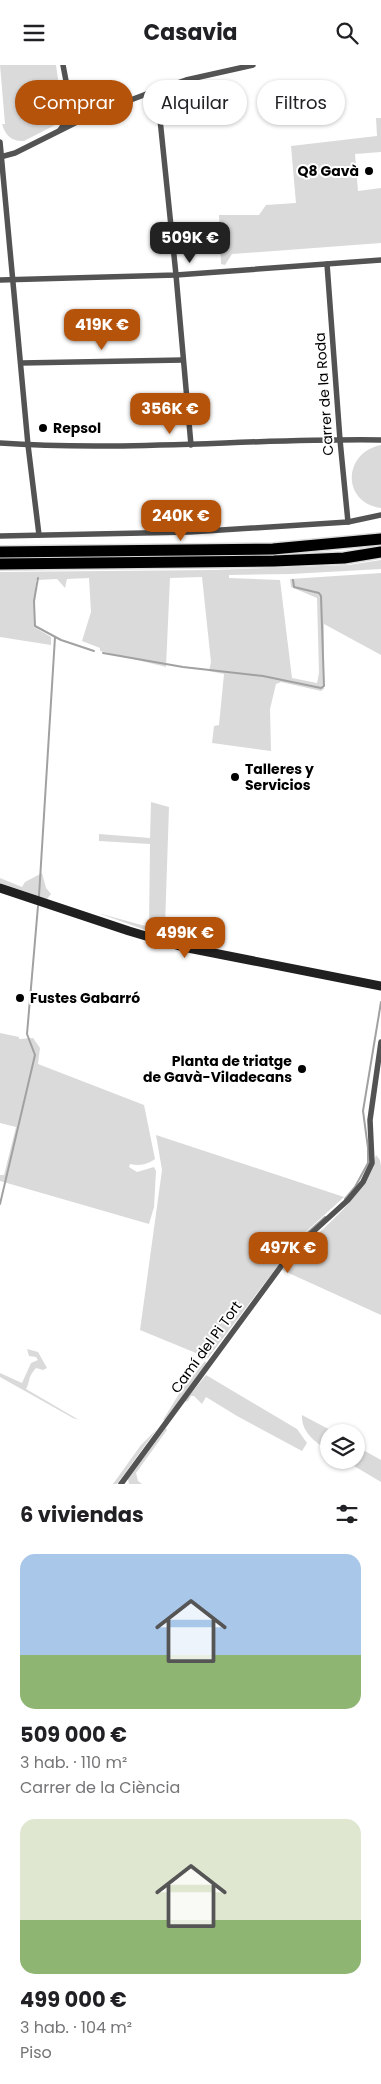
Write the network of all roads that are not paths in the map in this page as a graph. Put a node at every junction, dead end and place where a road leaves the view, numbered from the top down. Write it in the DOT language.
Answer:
graph roads {
  1 [pos="63,65"];
  2 [pos="253,65"];
  3 [pos="66,80"];
  4 [pos="186,80"];
  5 [pos="63,125"];
  6 [pos="70,125"];
  7 [pos="161,125"];
  8 [pos="60,130"];
  9 [pos="0,142"];
  10 [pos="1,157"];
  11 [pos="381,260"];
  12 [pos="327,265"];
  13 [pos="176,275"];
  14 [pos="0,280"];
  15 [pos="13,281"];
  16 [pos="184,360"];
  17 [pos="21,363"];
  18 [pos="381,439"];
  19 [pos="340,441"];
  20 [pos="0,443"];
  21 [pos="28,445"];
  22 [pos="191,445"];
  23 [pos="381,515"];
  24 [pos="348,522"];
  25 [pos="39,535"];
  26 [pos="0,536"];
  27 [pos="381,539"];
  28 [pos="0,552"];
  29 [pos="381,552"];
  30 [pos="0,564"];
  31 [pos="0,888"];
  32 [pos="381,986"];
  33 [pos="381,1042"];
  34 [pos="121,1484"];
  1 -- 3 [label="street"];
  2 -- 4 [label="street"];
  5 -- 8 [label="street"];
  6 -- 8 [label="street"];
  7 -- 13 [label="street"];
  8 -- 10 [label="street"];
  9 -- 10 [label="street"];
  10 -- 15 [label="street"];
  11 -- 12 [label="street"];
  12 -- 13 [label="street"];
  12 -- 19 [label="street, Carrer de la Roda"];
  13 -- 15 [label="street"];
  13 -- 16 [label="street"];
  14 -- 15 [label="street"];
  15 -- 17 [label="street"];
  16 -- 17 [label="street"];
  16 -- 22 [label="street"];
  17 -- 21 [label="street"];
  18 -- 19 [label="street"];
  19 -- 22 [label="street"];
  19 -- 24 [label="street, Carrer de la Roda"];
  20 -- 21 [label="street"];
  21 -- 22 [label="street"];
  21 -- 25 [label="street"];
  23 -- 24 [label="street"];
  24 -- 25 [label="street"];
  25 -- 26 [label="street"];
  27 -- 28 [label="highway"];
  29 -- 30 [label="highway"];
  31 -- 32 [label="main road"];
  33 -- 34 [label="street, Camí del Pi Tort"];
}
